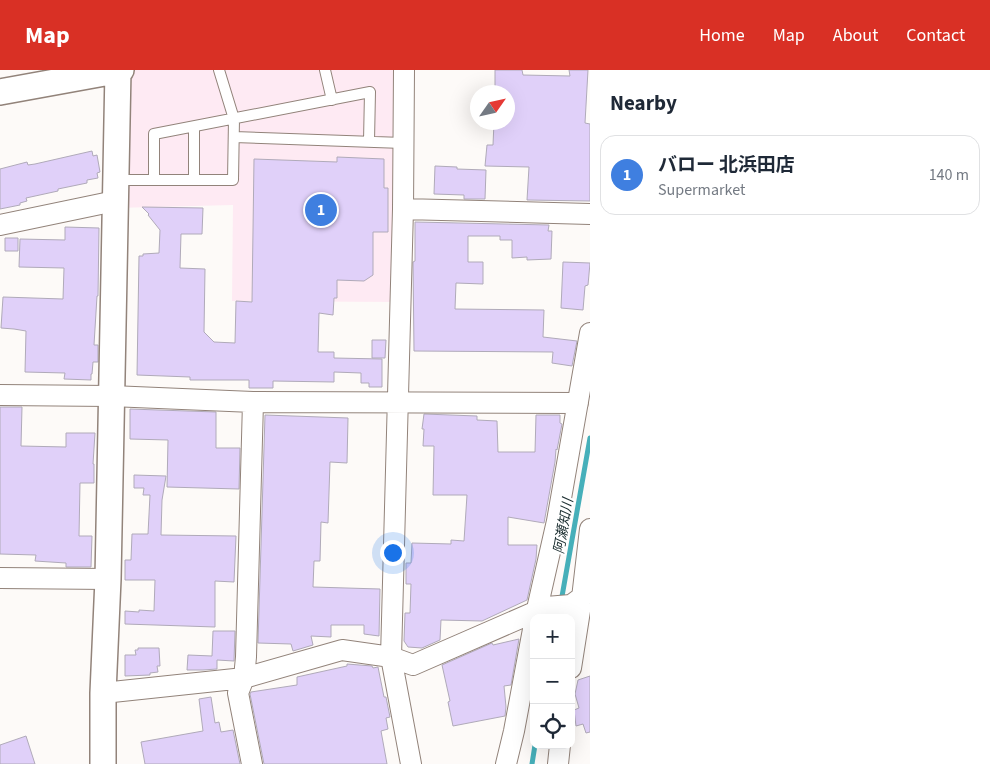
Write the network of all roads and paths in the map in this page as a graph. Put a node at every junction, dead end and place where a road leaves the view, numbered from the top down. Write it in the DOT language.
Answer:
graph roads {
  1 [pos="119,70"];
  2 [pos="220,70"];
  3 [pos="325,70"];
  4 [pos="404,70"];
  5 [pos="0,92"];
  6 [pos="332,100"];
  7 [pos="234,119"];
  8 [pos="194,127"];
  9 [pos="234,136"];
  10 [pos="369,142"];
  11 [pos="404,143"];
  12 [pos="154,180"];
  13 [pos="194,180"];
  14 [pos="116,191"];
  15 [pos="403,209"];
  16 [pos="590,214"];
  17 [pos="0,225"];
  18 [pos="590,333"];
  19 [pos="0,395"];
  20 [pos="111,396"];
  21 [pos="253,402"];
  22 [pos="398,402"];
  23 [pos="578,403"];
  24 [pos="590,530"];
  25 [pos="0,578"];
  26 [pos="108,579"];
  27 [pos="581,598"];
  28 [pos="538,614"];
  29 [pos="541,614"];
  30 [pos="530,618"];
  31 [pos="530,654"];
  32 [pos="392,657"];
  33 [pos="572,659"];
  34 [pos="590,660"];
  35 [pos="575,666"];
  36 [pos="244,678"];
  37 [pos="103,693"];
  38 [pos="560,749"];
  39 [pos="103,764"];
  40 [pos="252,764"];
  41 [pos="411,764"];
  42 [pos="506,764"];
  43 [pos="558,764"];
  1 -- 5 [label="street"];
  1 -- 14 [label="street"];
  2 -- 7 [label="lane"];
  3 -- 6 [label="lane"];
  4 -- 11 [label="street"];
  6 -- 7 [label="lane"];
  6 -- 10 [label="lane"];
  7 -- 8 [label="lane"];
  7 -- 9 [label="lane"];
  8 -- 12 [label="lane"];
  8 -- 13 [label="lane"];
  9 -- 10 [label="lane"];
  9 -- 13 [label="lane"];
  10 -- 11 [label="lane"];
  11 -- 15 [label="street"];
  12 -- 13 [label="lane"];
  12 -- 14 [label="lane"];
  14 -- 17 [label="street"];
  14 -- 20 [label="street"];
  15 -- 16 [label="street"];
  15 -- 22 [label="street"];
  18 -- 23 [label="street"];
  19 -- 20 [label="street"];
  20 -- 21 [label="street"];
  20 -- 26 [label="street"];
  21 -- 22 [label="street"];
  21 -- 36 [label="street"];
  22 -- 23 [label="street"];
  22 -- 32 [label="street"];
  23 -- 28 [label="street"];
  24 -- 27 [label="street"];
  25 -- 26 [label="street"];
  26 -- 37 [label="street"];
  27 -- 29 [label="street"];
  27 -- 33 [label="street"];
  30 -- 32 [label="street"];
  31 -- 42 [label="street"];
  32 -- 36 [label="street"];
  32 -- 41 [label="street"];
  34 -- 35 [label="street"];
  36 -- 37 [label="street"];
  36 -- 40 [label="street"];
  37 -- 39 [label="street"];
  38 -- 43 [label="street"];
}
